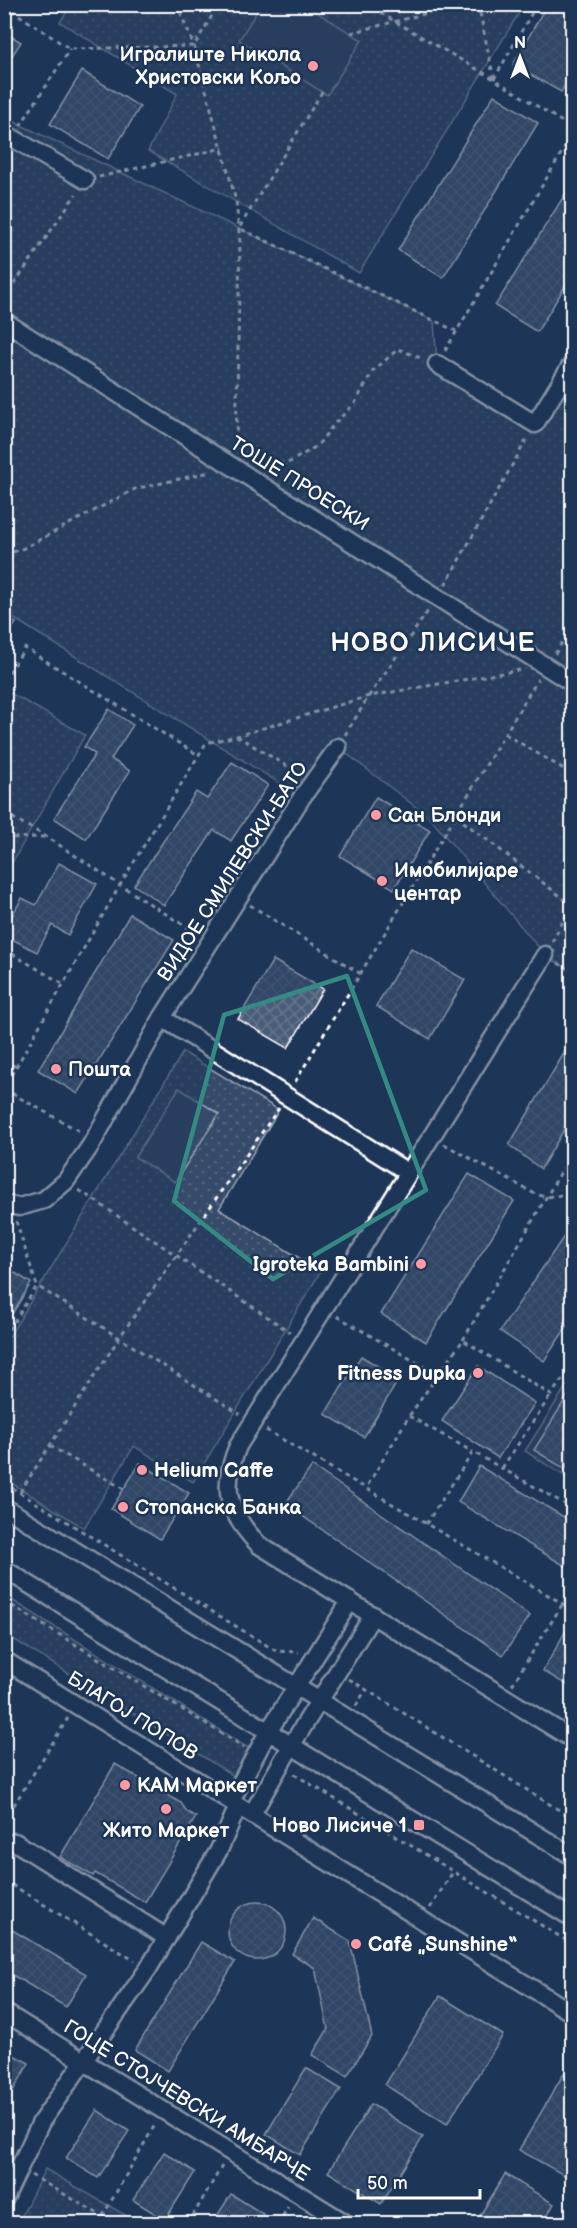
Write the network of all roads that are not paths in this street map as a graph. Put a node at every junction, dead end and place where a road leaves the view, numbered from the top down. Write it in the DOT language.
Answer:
graph roads {
  1 [pos="8,135"];
  2 [pos="85,180"];
  3 [pos="4,321"];
  4 [pos="437,364"];
  5 [pos="573,364"];
  6 [pos="573,683"];
  7 [pos="338,747"];
  8 [pos="545,955"];
  9 [pos="162,1018"];
  10 [pos="409,1173"];
  11 [pos="8,1205"];
  12 [pos="4,1507"];
  13 [pos="4,1569"];
  14 [pos="350,1601"];
  15 [pos="373,1615"];
  16 [pos="4,1660"];
  17 [pos="297,1687"];
  18 [pos="319,1700"];
  19 [pos="268,1732"];
  20 [pos="573,1739"];
  21 [pos="291,1746"];
  22 [pos="241,1807"];
  23 [pos="15,1842"];
  24 [pos="573,1856"];
  25 [pos="573,1918"];
  26 [pos="167,1938"];
  27 [pos="4,2012"];
  28 [pos="573,2013"];
  29 [pos="84,2061"];
  30 [pos="4,2200"];
  31 [pos="347,2223"];
  1 -- 2 [label="street"];
  3 -- 6 [label="street, ТОШЕ ПРОЕСКИ"];
  4 -- 5 [label="street"];
  7 -- 9 [label="street, ВИДОЕ СМИЛЕВСКИ-БАТО"];
  8 -- 10 [label="street"];
  9 -- 10 [label="street"];
  9 -- 11 [label="street, ВИДОЕ СМИЛЕВСКИ-БАТО"];
  10 -- 14 [label="street"];
  12 -- 17 [label="street"];
  13 -- 19 [label="street"];
  14 -- 15 [label="street"];
  14 -- 17 [label="street"];
  15 -- 18 [label="street"];
  15 -- 20 [label="street"];
  16 -- 22 [label="street, БЛАГОЈ ПОПОВ"];
  17 -- 18 [label="street"];
  17 -- 19 [label="street"];
  18 -- 21 [label="street"];
  18 -- 24 [label="street"];
  19 -- 21 [label="street"];
  19 -- 22 [label="street"];
  21 -- 22 [label="street"];
  21 -- 25 [label="street"];
  22 -- 26 [label="street"];
  22 -- 28 [label="street, БЛАГОЈ ПОПОВ"];
  23 -- 26 [label="street"];
  26 -- 29 [label="street"];
  27 -- 29 [label="street, ГОЦЕ СТОЈЧЕВСКИ АМБАРЧЕ"];
  29 -- 30 [label="street"];
  29 -- 31 [label="street, ГОЦЕ СТОЈЧЕВСКИ АМБАРЧЕ"];
}
